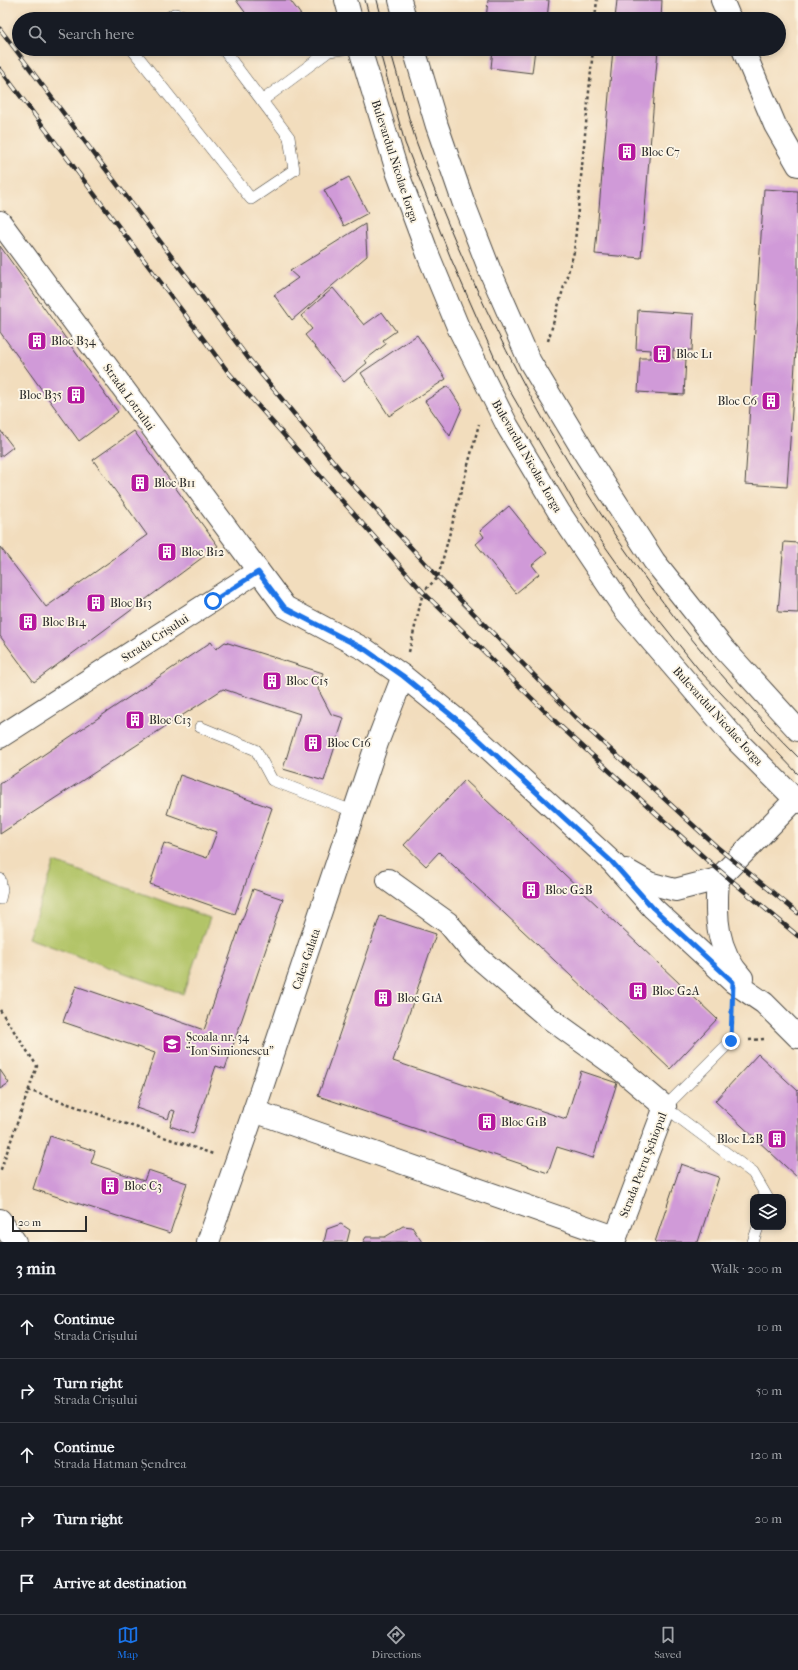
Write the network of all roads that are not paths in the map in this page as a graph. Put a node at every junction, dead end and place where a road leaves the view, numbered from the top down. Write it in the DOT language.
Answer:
graph roads {
  1 [pos="346,0"];
  2 [pos="400,0"];
  3 [pos="722,0"];
  4 [pos="349,12"];
  5 [pos="404,12"];
  6 [pos="727,12"];
  7 [pos="138,56"];
  8 [pos="228,56"];
  9 [pos="322,56"];
  10 [pos="362,56"];
  11 [pos="416,56"];
  12 [pos="746,56"];
  13 [pos="263,100"];
  14 [pos="798,165"];
  15 [pos="0,222"];
  16 [pos="258,572"];
  17 [pos="403,676"];
  18 [pos="200,727"];
  19 [pos="3,728"];
  20 [pos="798,730"];
  21 [pos="797,800"];
  22 [pos="355,812"];
  23 [pos="612,862"];
  24 [pos="718,879"];
  25 [pos="0,880"];
  26 [pos="388,880"];
  27 [pos="0,899"];
  28 [pos="764,1003"];
  29 [pos="798,1037"];
  30 [pos="731,1041"];
  31 [pos="665,1108"];
  32 [pos="254,1111"];
  33 [pos="765,1194"];
  34 [pos="0,1220"];
  35 [pos="757,1230"];
  36 [pos="614,1240"];
  37 [pos="15,1242"];
  38 [pos="208,1242"];
  39 [pos="753,1242"];
  1 -- 4 [label="street"];
  2 -- 5 [label="street"];
  3 -- 6 [label="street"];
  7 -- 13 [label="lane"];
  8 -- 13 [label="lane"];
  9 -- 13 [label="lane"];
  10 -- 21 [label="street, Bulevardul Nicolae Iorga"];
  11 -- 20 [label="street"];
  12 -- 14 [label="street"];
  15 -- 16 [label="street, Strada Lotrului"];
  16 -- 17 [label="street"];
  16 -- 19 [label="street, Strada Crișului"];
  17 -- 22 [label="street, Calea Galata"];
  17 -- 23 [label="street"];
  18 -- 22 [label="lane"];
  21 -- 24 [label="street"];
  22 -- 32 [label="street, Calea Galata"];
  23 -- 24 [label="street"];
  23 -- 28 [label="street"];
  24 -- 28 [label="street"];
  25 -- 27 [label="lane"];
  26 -- 31 [label="street"];
  28 -- 29 [label="street"];
  30 -- 31 [label="lane, Strada Petru Șchiopul"];
  31 -- 33 [label="lane"];
  31 -- 36 [label="street, Strada Petru Șchiopul"];
  32 -- 36 [label="street"];
  32 -- 38 [label="street, Calea Galata"];
  34 -- 37 [label="street"];
  35 -- 39 [label="lane"];
}
